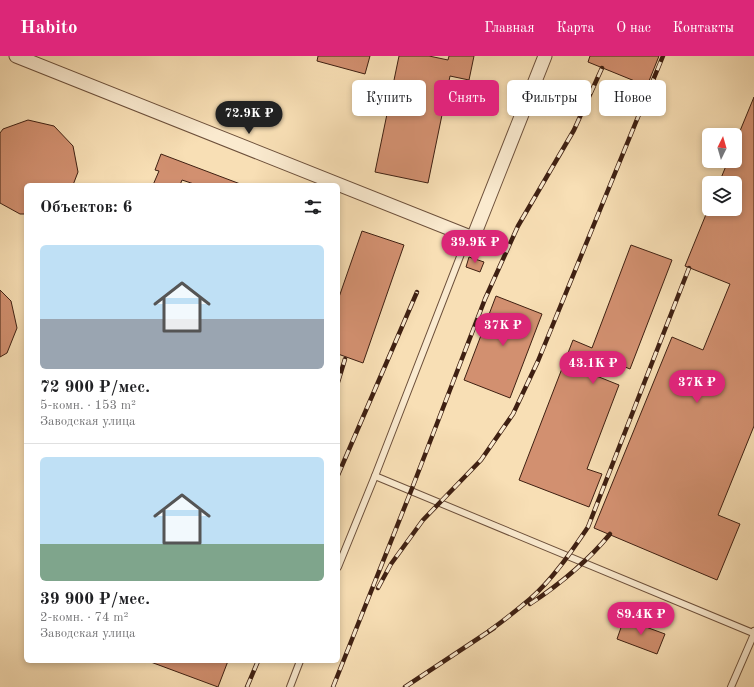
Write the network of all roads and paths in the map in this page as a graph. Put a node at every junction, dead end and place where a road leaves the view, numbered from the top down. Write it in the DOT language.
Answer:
graph roads {
  1 [pos="16,56"];
  2 [pos="545,56"];
  3 [pos="335,183"];
  4 [pos="340,185"];
  5 [pos="473,238"];
  6 [pos="375,476"];
  7 [pos="340,562"];
  8 [pos="754,633"];
  9 [pos="299,663"];
  10 [pos="290,687"];
  11 [pos="731,687"];
  1 -- 3 [label="street"];
  2 -- 5 [label="street"];
  4 -- 5 [label="street"];
  5 -- 6 [label="lane"];
  6 -- 7 [label="lane"];
  6 -- 8 [label="lane"];
  8 -- 11 [label="lane"];
  9 -- 10 [label="lane"];
}
